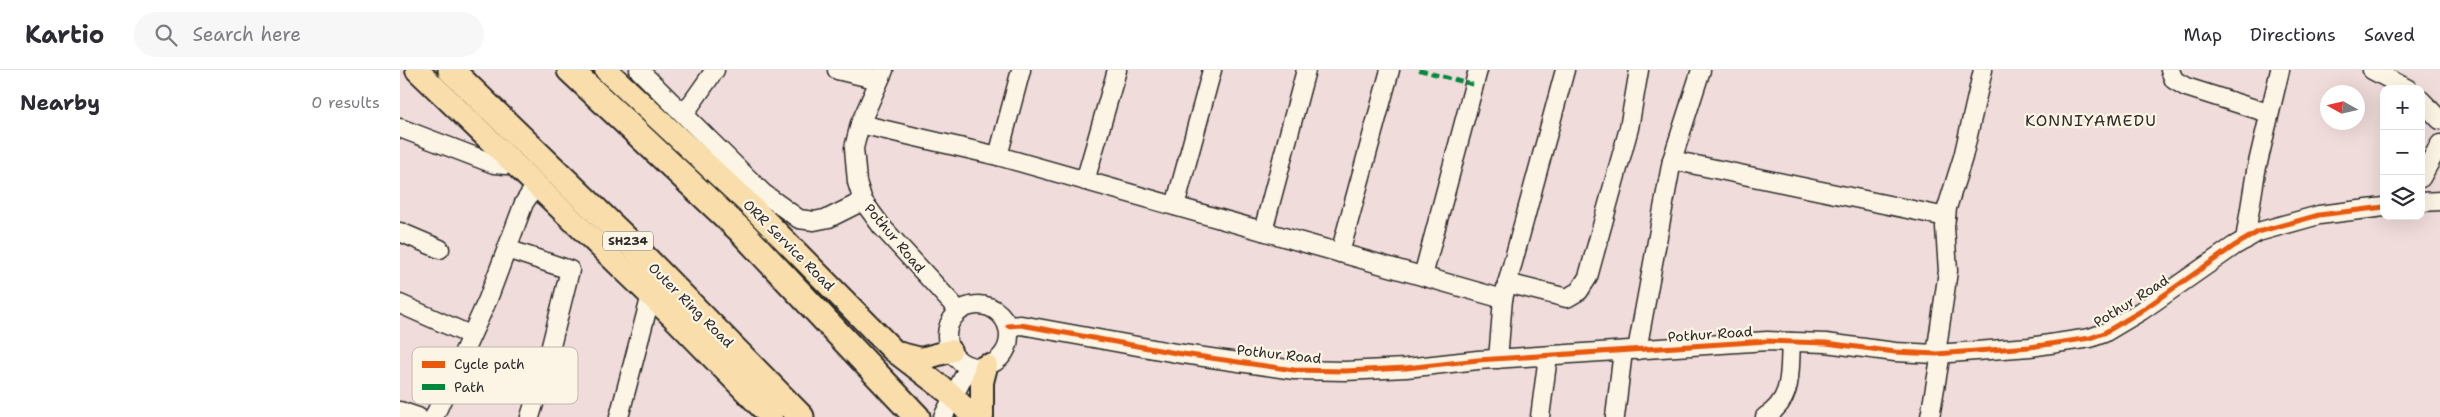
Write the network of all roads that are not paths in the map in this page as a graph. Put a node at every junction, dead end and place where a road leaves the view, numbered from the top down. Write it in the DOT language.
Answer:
graph roads {
  1 [pos="417,70"];
  2 [pos="451,70"];
  3 [pos="570,70"];
  4 [pos="606,70"];
  5 [pos="639,70"];
  6 [pos="715,70"];
  7 [pos="837,70"];
  8 [pos="1021,70"];
  9 [pos="1117,70"];
  10 [pos="1212,70"];
  11 [pos="1306,70"];
  12 [pos="1390,70"];
  13 [pos="1478,70"];
  14 [pos="1565,70"];
  15 [pos="1639,70"];
  16 [pos="1701,70"];
  17 [pos="1983,70"];
  18 [pos="2170,70"];
  19 [pos="2280,70"];
  20 [pos="2372,70"];
  21 [pos="881,75"];
  22 [pos="2400,85"];
  23 [pos="2425,104"];
  24 [pos="2268,113"];
  25 [pos="684,114"];
  26 [pos="2440,120"];
  27 [pos="860,124"];
  28 [pos="400,128"];
  29 [pos="2440,144"];
  30 [pos="998,156"];
  31 [pos="1672,160"];
  32 [pos="513,162"];
  33 [pos="2423,175"];
  34 [pos="1085,181"];
  35 [pos="536,185"];
  36 [pos="863,201"];
  37 [pos="2440,201"];
  38 [pos="2425,202"];
  39 [pos="1174,206"];
  40 [pos="2380,207"];
  41 [pos="1946,217"];
  42 [pos="1263,231"];
  43 [pos="400,232"];
  44 [pos="2245,240"];
  45 [pos="440,249"];
  46 [pos="507,249"];
  47 [pos="1340,253"];
  48 [pos="1423,276"];
  49 [pos="1505,291"];
  50 [pos="651,295"];
  51 [pos="400,304"];
  52 [pos="959,311"];
  53 [pos="1008,326"];
  54 [pos="470,334"];
  55 [pos="1791,342"];
  56 [pos="465,347"];
  57 [pos="550,347"];
  58 [pos="950,351"];
  59 [pos="1630,351"];
  60 [pos="896,353"];
  61 [pos="1938,353"];
  62 [pos="1548,356"];
  63 [pos="1498,359"];
  64 [pos="977,366"];
  65 [pos="953,396"];
  66 [pos="440,404"];
  67 [pos="534,404"];
  68 [pos="400,411"];
  69 [pos="915,415"];
  70 [pos="418,417"];
  71 [pos="434,417"];
  72 [pos="530,417"];
  73 [pos="619,417"];
  74 [pos="771,417"];
  75 [pos="801,417"];
  76 [pos="943,417"];
  77 [pos="973,417"];
  78 [pos="982,417"];
  79 [pos="1540,417"];
  80 [pos="1614,417"];
  81 [pos="1765,417"];
  82 [pos="1930,417"];
  1 -- 32 [label="main road"];
  2 -- 75 [label="highway, Outer Ring Road / SH234"];
  3 -- 69 [label="highway"];
  4 -- 60 [label="main road, ORR Service Road"];
  5 -- 25 [label="street"];
  6 -- 25 [label="street"];
  7 -- 21 [label="street"];
  8 -- 30 [label="street"];
  9 -- 34 [label="street"];
  10 -- 39 [label="street"];
  11 -- 42 [label="street"];
  12 -- 47 [label="street"];
  13 -- 48 [label="street"];
  14 -- 49 [label="street"];
  15 -- 49 [label="street"];
  16 -- 31 [label="street"];
  17 -- 41 [label="street"];
  18 -- 24 [label="street"];
  19 -- 24 [label="street"];
  20 -- 22 [label="street"];
  21 -- 27 [label="street, Pothur Road"];
  23 -- 26 [label="street"];
  24 -- 44 [label="street"];
  25 -- 36 [label="street"];
  27 -- 30 [label="street"];
  27 -- 36 [label="street, Pothur Road"];
  28 -- 32 [label="street"];
  29 -- 33 [label="street"];
  30 -- 34 [label="street"];
  31 -- 41 [label="street"];
  31 -- 59 [label="street"];
  32 -- 35 [label="main road"];
  34 -- 39 [label="street"];
  35 -- 46 [label="street"];
  35 -- 50 [label="main road"];
  36 -- 52 [label="street, Pothur Road"];
  37 -- 38 [label="street"];
  39 -- 42 [label="street"];
  40 -- 44 [label="street, Pothur Road"];
  41 -- 61 [label="street"];
  42 -- 47 [label="street"];
  43 -- 45 [label="street"];
  44 -- 61 [label="street, Pothur Road"];
  46 -- 54 [label="street"];
  46 -- 57 [label="street"];
  47 -- 48 [label="street"];
  48 -- 49 [label="street"];
  49 -- 63 [label="street"];
  50 -- 73 [label="street"];
  50 -- 74 [label="main road"];
  51 -- 54 [label="street"];
  52 -- 53 [label="street"];
  52 -- 58 [label="street"];
  53 -- 63 [label="street, Pothur Road"];
  53 -- 64 [label="street"];
  54 -- 56 [label="street"];
  55 -- 59 [label="street, Pothur Road"];
  55 -- 61 [label="street, Pothur Road"];
  55 -- 81 [label="street"];
  58 -- 60 [label="main road"];
  58 -- 64 [label="street"];
  59 -- 62 [label="street, Pothur Road"];
  59 -- 80 [label="street"];
  60 -- 65 [label="main road, ORR Service Road"];
  61 -- 82 [label="street"];
  62 -- 63 [label="street, Pothur Road"];
  62 -- 79 [label="street"];
  64 -- 65 [label="street"];
  64 -- 78 [label="main road"];
  65 -- 76 [label="street"];
  65 -- 77 [label="main road, ORR Service Road"];
  66 -- 71 [label="street"];
  67 -- 72 [label="street"];
  68 -- 70 [label="street"];
}
